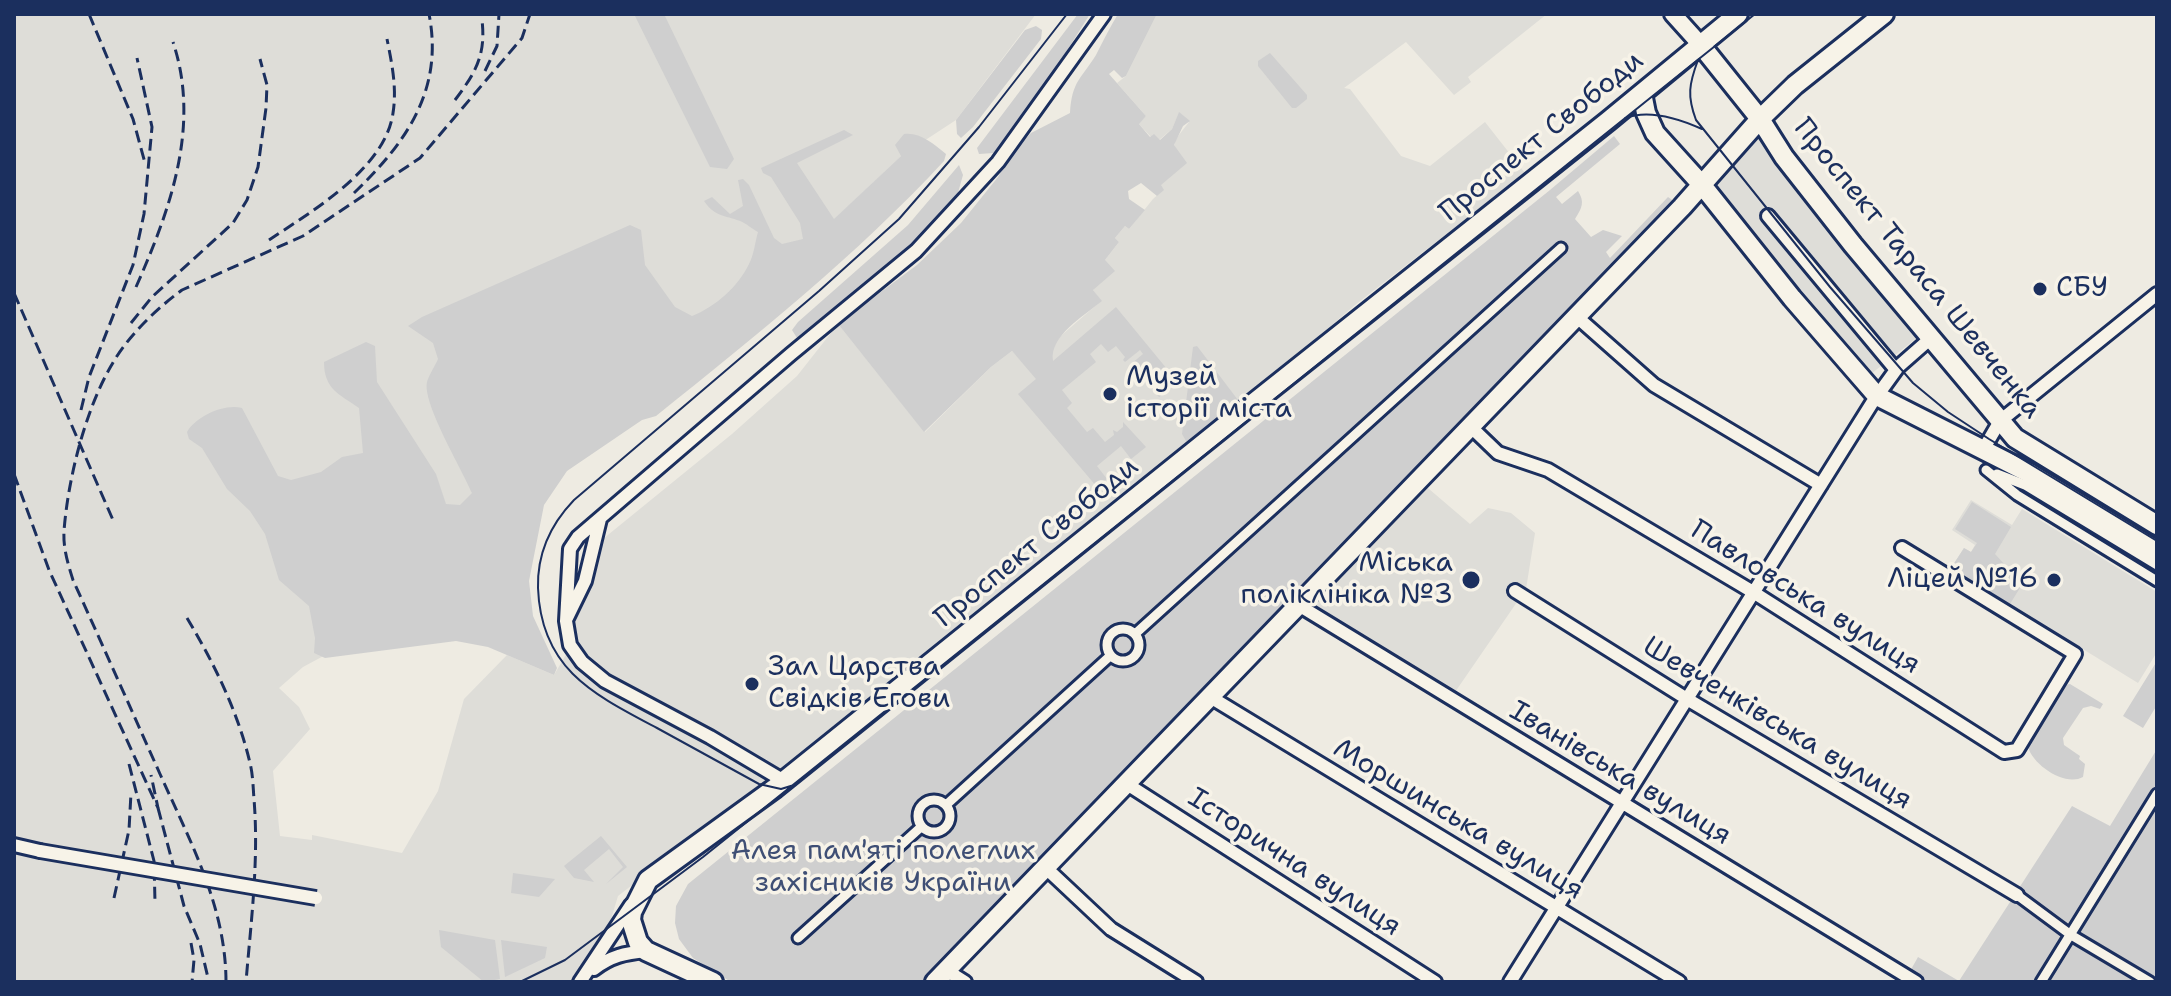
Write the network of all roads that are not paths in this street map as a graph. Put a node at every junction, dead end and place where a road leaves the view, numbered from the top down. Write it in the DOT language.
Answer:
graph roads {
  1 [pos="1104,14"];
  2 [pos="1673,14"];
  3 [pos="1738,14"];
  4 [pos="1884,14"];
  5 [pos="1700,44"];
  6 [pos="1642,93"];
  7 [pos="1760,119"];
  8 [pos="1702,185"];
  9 [pos="1768,216"];
  10 [pos="1561,248"];
  11 [pos="2157,294"];
  12 [pos="1577,317"];
  13 [pos="1931,338"];
  14 [pos="1896,370"];
  15 [pos="1877,396"];
  16 [pos="2000,421"];
  17 [pos="1471,427"];
  18 [pos="1983,450"];
  19 [pos="1821,485"];
  20 [pos="600,519"];
  21 [pos="2157,525"];
  22 [pos="1902,548"];
  23 [pos="2157,551"];
  24 [pos="2157,565"];
  25 [pos="2157,581"];
  26 [pos="1515,591"];
  27 [pos="1753,592"];
  28 [pos="1300,606"];
  29 [pos="566,621"];
  30 [pos="1135,634"];
  31 [pos="1110,656"];
  32 [pos="1212,698"];
  33 [pos="1687,699"];
  34 [pos="784,781"];
  35 [pos="1127,784"];
  36 [pos="2157,794"];
  37 [pos="1621,804"];
  38 [pos="946,805"];
  39 [pos="921,827"];
  40 [pos="14,845"];
  41 [pos="1046,868"];
  42 [pos="648,880"];
  43 [pos="2017,895"];
  44 [pos="316,898"];
  45 [pos="1556,908"];
  46 [pos="2071,935"];
  47 [pos="798,938"];
  48 [pos="607,944"];
  49 [pos="646,951"];
  50 [pos="940,976"];
  51 [pos="580,980"];
  52 [pos="713,982"];
  53 [pos="965,982"];
  54 [pos="1196,982"];
  55 [pos="1435,982"];
  56 [pos="1510,982"];
  57 [pos="1679,982"];
  58 [pos="1916,982"];
  59 [pos="2041,982"];
  60 [pos="2150,982"];
  1 -- 20 [label="street"];
  2 -- 5 [label="street"];
  3 -- 5 [label="main road, Проспект Свободи"];
  4 -- 7 [label="main road"];
  5 -- 6 [label="main road, Проспект Свободи"];
  5 -- 7 [label="main road, Проспект Тараса Шевченка"];
  6 -- 8 [label="main road, Проспект Тараса Шевченка"];
  6 -- 34 [label="main road, Проспект Свободи"];
  7 -- 8 [label="main road"];
  7 -- 13 [label="main road, Проспект Тараса Шевченка"];
  8 -- 12 [label="main road"];
  8 -- 15 [label="main road, Проспект Тараса Шевченка"];
  9 -- 14 [label="street"];
  10 -- 30 [label="street"];
  11 -- 16 [label="street"];
  12 -- 17 [label="main road"];
  12 -- 19 [label="street"];
  13 -- 14 [label="street"];
  13 -- 16 [label="main road, Проспект Тараса Шевченка"];
  14 -- 15 [label="street"];
  15 -- 18 [label="main road, Проспект Тараса Шевченка"];
  15 -- 19 [label="street"];
  16 -- 18 [label="street"];
  16 -- 21 [label="main road, Проспект Тараса Шевченка"];
  17 -- 27 [label="street, Павловська вулиця"];
  17 -- 28 [label="main road"];
  18 -- 23 [label="main road, Проспект Тараса Шевченка"];
  19 -- 27 [label="street"];
  20 -- 29 [label="street"];
  20 -- 29 [label="street"];
  22 -- 27 [label="street, Павловська вулиця"];
  24 -- 25 [label="street"];
  26 -- 33 [label="street, Шевченківська вулиця"];
  27 -- 33 [label="street"];
  28 -- 32 [label="main road"];
  28 -- 37 [label="street, Іванівська вулиця"];
  29 -- 34 [label="street"];
  30 -- 31 [label="street"];
  30 -- 31 [label="street"];
  31 -- 38 [label="street"];
  32 -- 35 [label="main road"];
  32 -- 45 [label="street, Моршинська вулиця"];
  33 -- 37 [label="street"];
  33 -- 43 [label="street, Шевченківська вулиця"];
  34 -- 42 [label="main road, Проспект Свободи"];
  35 -- 41 [label="main road"];
  35 -- 55 [label="street, Історична вулиця"];
  36 -- 46 [label="street"];
  37 -- 45 [label="street"];
  37 -- 58 [label="street, Іванівська вулиця"];
  38 -- 39 [label="street"];
  38 -- 39 [label="street"];
  39 -- 47 [label="street"];
  40 -- 44 [label="street, bridge"];
  41 -- 50 [label="main road"];
  41 -- 54 [label="street"];
  42 -- 48 [label="street, Проспект Свободи"];
  42 -- 49 [label="main road"];
  43 -- 46 [label="street"];
  45 -- 56 [label="street"];
  45 -- 57 [label="street, Моршинська вулиця"];
  46 -- 59 [label="street"];
  46 -- 60 [label="street"];
  48 -- 49 [label="street"];
  48 -- 51 [label="street, Проспект Свободи"];
  49 -- 51 [label="street"];
  49 -- 52 [label="main road"];
  50 -- 53 [label="street"];
}
